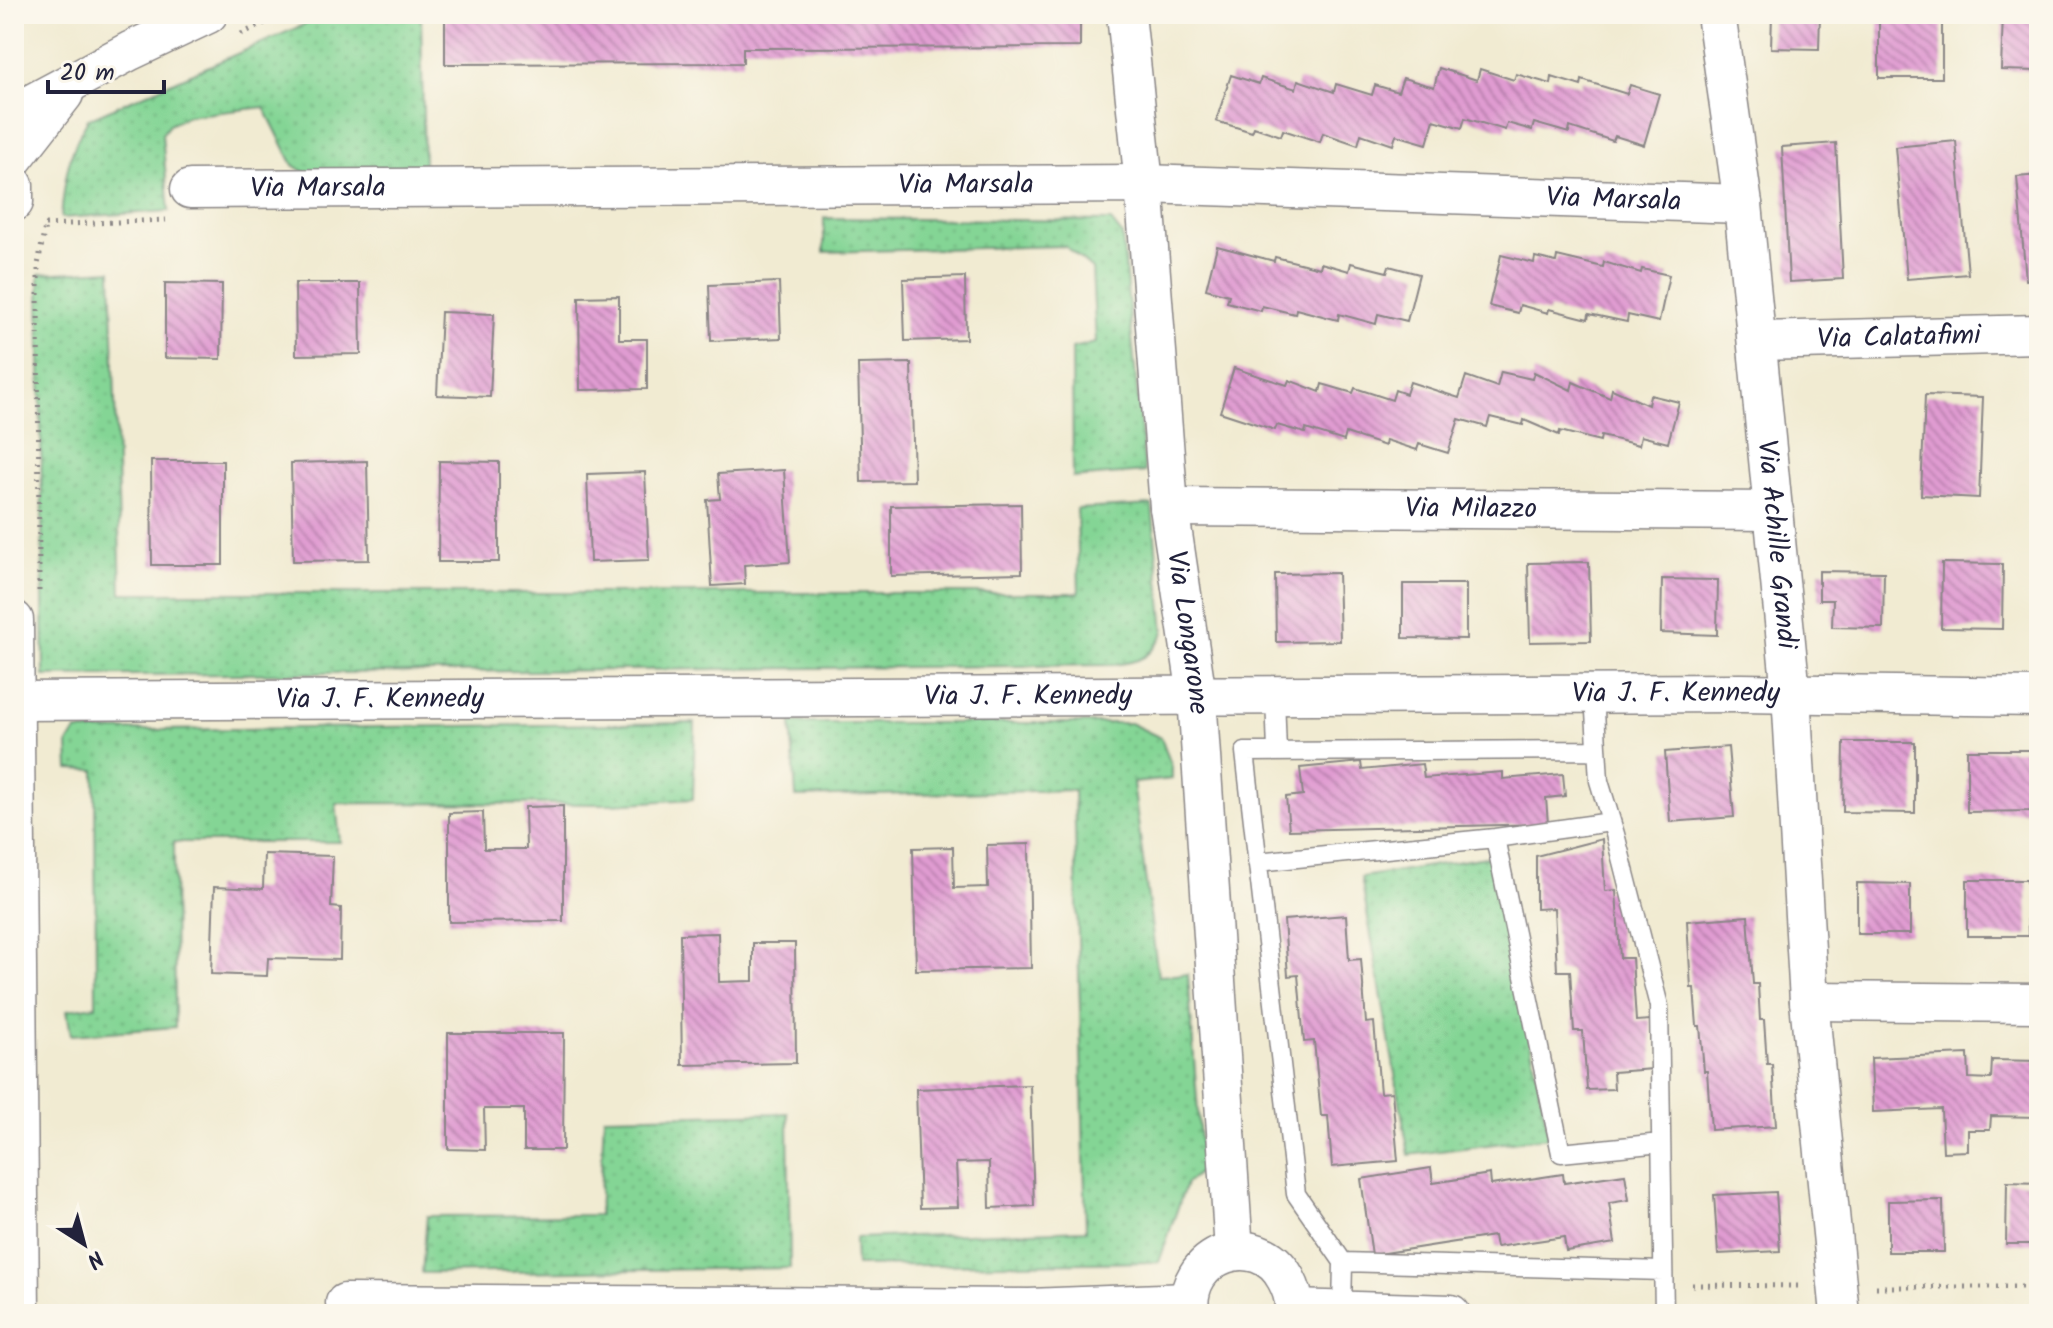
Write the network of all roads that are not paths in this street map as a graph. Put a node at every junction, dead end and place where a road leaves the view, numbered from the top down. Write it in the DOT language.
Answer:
graph roads {
  1 [pos="208,14"];
  2 [pos="1126,14"];
  3 [pos="1716,14"];
  4 [pos="76,79"];
  5 [pos="14,113"];
  6 [pos="14,158"];
  7 [pos="1144,184"];
  8 [pos="14,185"];
  9 [pos="14,202"];
  10 [pos="182,204"];
  11 [pos="1743,204"];
  12 [pos="2039,334"];
  13 [pos="1757,341"];
  14 [pos="1169,507"];
  15 [pos="1774,511"];
  16 [pos="14,620"];
  17 [pos="1791,693"];
  18 [pos="1594,694"];
  19 [pos="1197,696"];
  20 [pos="1275,696"];
  21 [pos="2039,697"];
  22 [pos="14,701"];
  23 [pos="1597,750"];
  24 [pos="1277,752"];
  25 [pos="1611,822"];
  26 [pos="1495,838"];
  27 [pos="1257,862"];
  28 [pos="1809,1001"];
  29 [pos="2039,1003"];
  30 [pos="16,1076"];
  31 [pos="1661,1143"];
  32 [pos="1234,1251"];
  33 [pos="1343,1262"];
  34 [pos="1663,1271"];
  35 [pos="345,1303"];
  36 [pos="1189,1308"];
  37 [pos="1342,1310"];
  38 [pos="1293,1311"];
  39 [pos="20,1314"];
  40 [pos="1451,1314"];
  41 [pos="1664,1314"];
  42 [pos="1840,1314"];
  1 -- 4 [label="street"];
  2 -- 7 [label="street, Via Longarone"];
  3 -- 11 [label="street, Via Achille Grandi"];
  4 -- 5 [label="street"];
  4 -- 6 [label="street"];
  7 -- 10 [label="street, Via Marsala"];
  7 -- 11 [label="street, Via Marsala"];
  7 -- 14 [label="street, Via Longarone"];
  8 -- 9 [label="street"];
  11 -- 13 [label="street, Via Achille Grandi"];
  12 -- 13 [label="street, Via Calatafimi"];
  13 -- 15 [label="street, Via Achille Grandi"];
  14 -- 15 [label="street, Via Milazzo"];
  14 -- 19 [label="street, Via Longarone"];
  15 -- 17 [label="street, Via Achille Grandi"];
  16 -- 22 [label="street"];
  17 -- 18 [label="street, Via J. F. Kennedy"];
  17 -- 21 [label="street, Via J. F. Kennedy"];
  17 -- 28 [label="street, Via Achille Grandi"];
  18 -- 20 [label="street, Via J. F. Kennedy"];
  18 -- 23 [label="lane"];
  19 -- 20 [label="street, Via J. F. Kennedy"];
  19 -- 22 [label="street, Via J. F. Kennedy"];
  19 -- 32 [label="street, Via Longarone"];
  20 -- 24 [label="lane"];
  22 -- 30 [label="street"];
  23 -- 24 [label="lane"];
  23 -- 25 [label="lane"];
  24 -- 27 [label="lane"];
  25 -- 26 [label="lane"];
  25 -- 31 [label="lane"];
  26 -- 27 [label="lane"];
  26 -- 31 [label="lane"];
  27 -- 33 [label="lane"];
  28 -- 29 [label="street"];
  28 -- 42 [label="street, Via Achille Grandi"];
  30 -- 39 [label="street"];
  31 -- 34 [label="lane"];
  32 -- 36 [label="street"];
  32 -- 38 [label="street"];
  33 -- 34 [label="lane"];
  33 -- 37 [label="lane"];
  34 -- 41 [label="lane"];
  35 -- 36 [label="street"];
  37 -- 38 [label="street"];
  37 -- 40 [label="street"];
}
